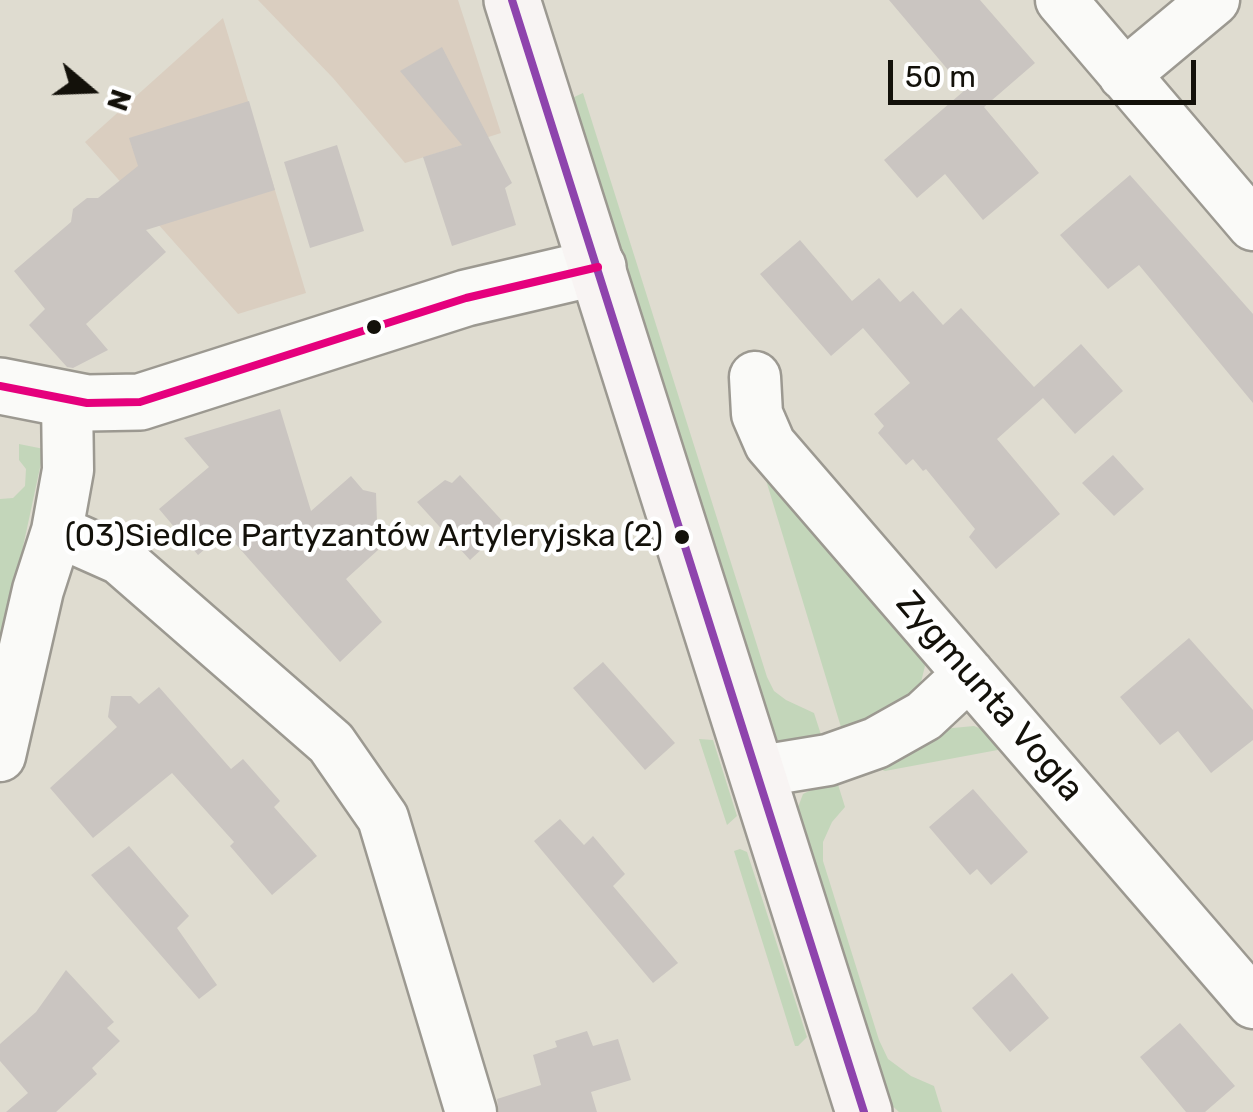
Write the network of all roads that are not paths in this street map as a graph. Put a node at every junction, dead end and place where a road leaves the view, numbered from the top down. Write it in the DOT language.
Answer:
graph roads {
  1 [pos="512,0"];
  2 [pos="1061,0"];
  3 [pos="1214,0"];
  4 [pos="1124,75"];
  5 [pos="1253,225"];
  6 [pos="598,267"];
  7 [pos="754,377"];
  8 [pos="0,386"];
  9 [pos="66,400"];
  10 [pos="57,531"];
  11 [pos="968,674"];
  12 [pos="0,756"];
  13 [pos="755,772"];
  14 [pos="1253,1003"];
  15 [pos="471,1112"];
  16 [pos="864,1112"];
  1 -- 6 [label="main road"];
  2 -- 4 [label="street"];
  3 -- 4 [label="street"];
  4 -- 5 [label="street"];
  6 -- 9 [label="street"];
  6 -- 13 [label="main road"];
  7 -- 11 [label="street, Zygmunta Vogla"];
  8 -- 9 [label="street"];
  9 -- 10 [label="street"];
  10 -- 12 [label="street"];
  10 -- 15 [label="street"];
  11 -- 13 [label="street"];
  11 -- 14 [label="street, Zygmunta Vogla"];
  13 -- 16 [label="main road"];
}
